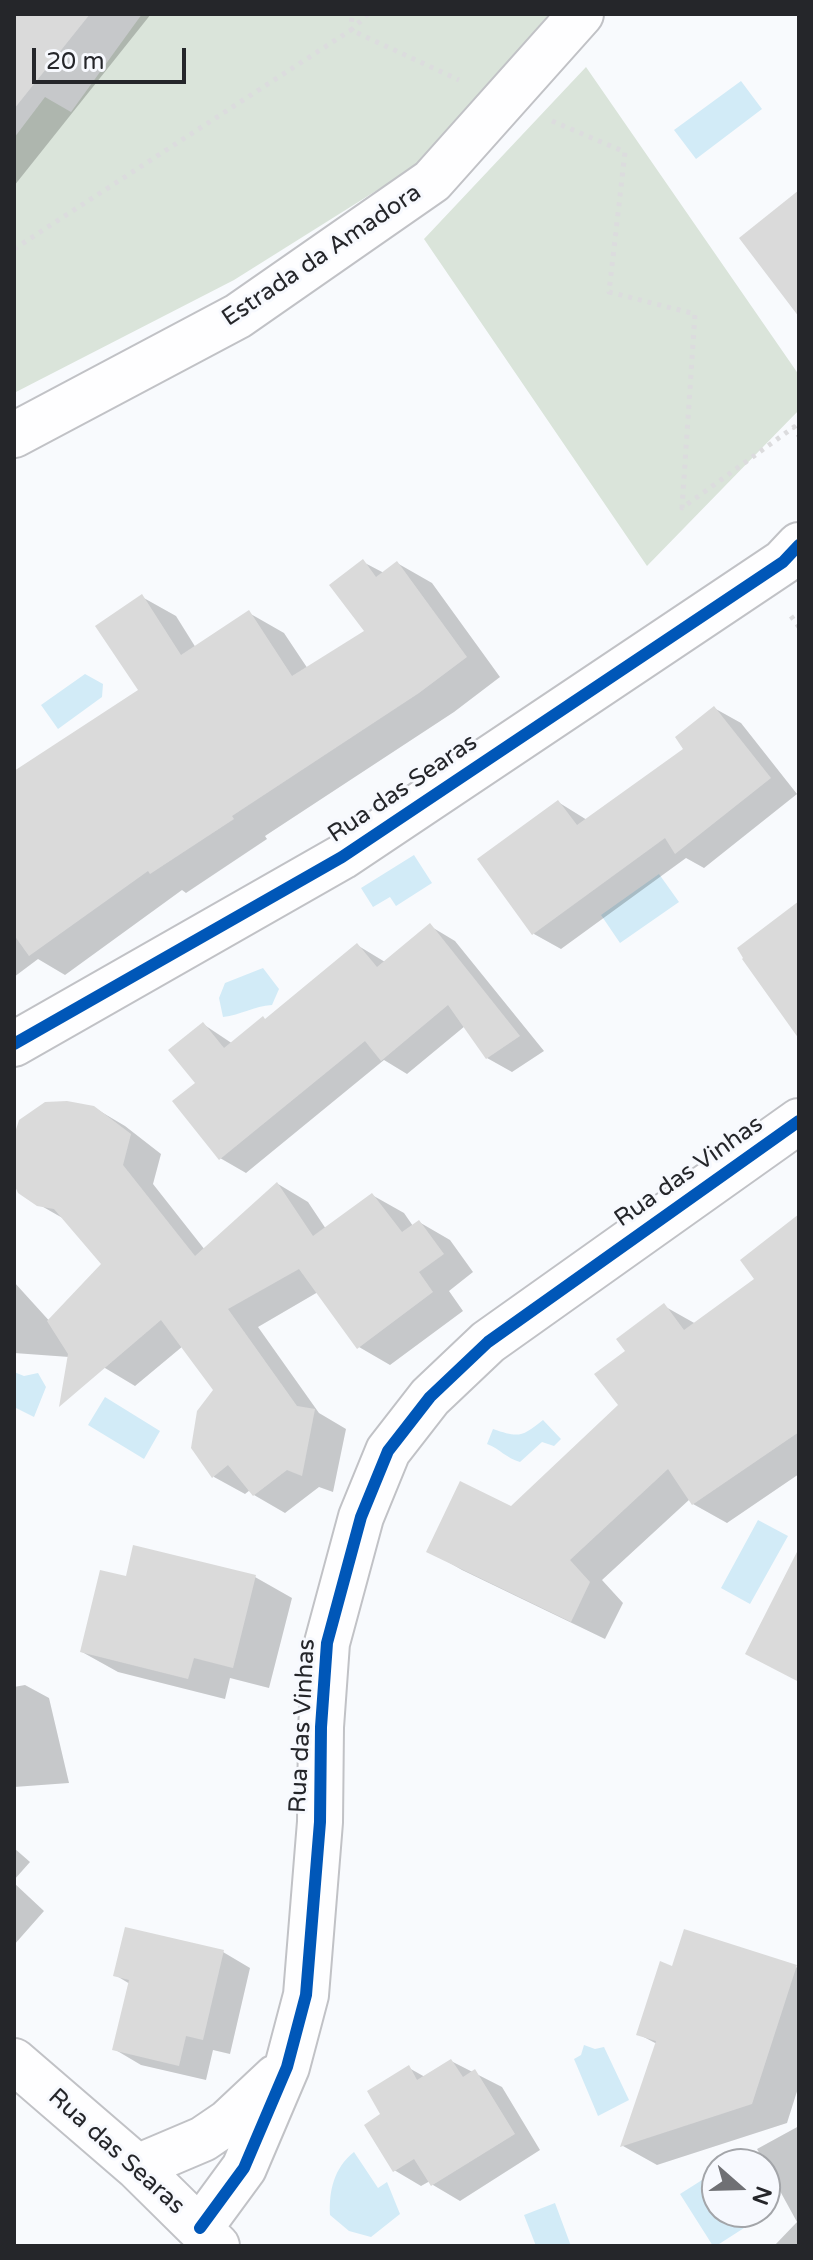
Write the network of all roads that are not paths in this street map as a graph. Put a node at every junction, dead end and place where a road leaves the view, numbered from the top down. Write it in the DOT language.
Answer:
graph roads {
  1 [pos="581,14"];
  2 [pos="14,435"];
  3 [pos="799,545"];
  4 [pos="14,1044"];
  5 [pos="799,1121"];
  6 [pos="14,2061"];
  7 [pos="287,2067"];
  8 [pos="137,2167"];
  9 [pos="208,2237"];
  1 -- 2 [label="street, Estrada da Amadora"];
  3 -- 4 [label="street, Rua das Searas"];
  5 -- 7 [label="street, Rua das Vinhas"];
  6 -- 8 [label="street, Rua das Searas"];
  7 -- 8 [label="street"];
  7 -- 9 [label="street, Rua das Vinhas"];
  8 -- 9 [label="street, Rua das Searas"];
}
